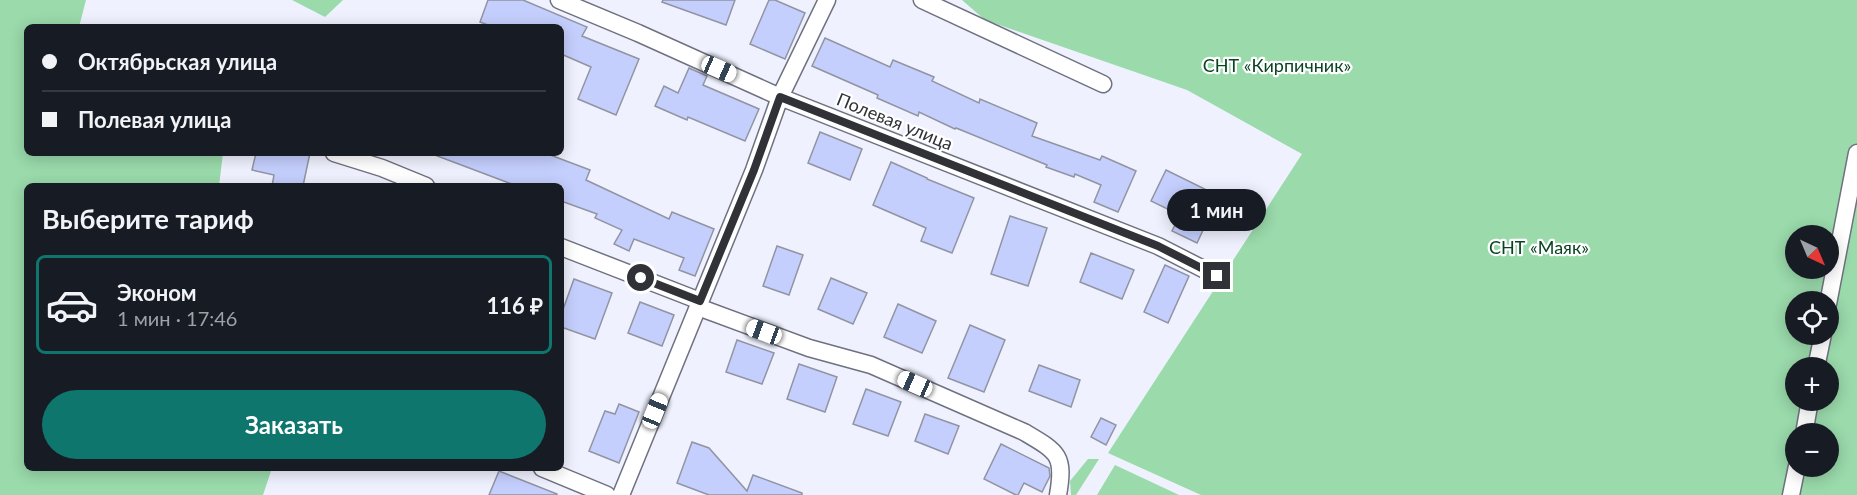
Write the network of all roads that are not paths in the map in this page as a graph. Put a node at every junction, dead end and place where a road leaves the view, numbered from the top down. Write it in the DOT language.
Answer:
graph roads {
  1 [pos="559,0"];
  2 [pos="827,0"];
  3 [pos="922,0"];
  4 [pos="1103,84"];
  5 [pos="780,97"];
  6 [pos="1857,153"];
  7 [pos="344,156"];
  8 [pos="419,183"];
  9 [pos="564,248"];
  10 [pos="1217,276"];
  11 [pos="1830,291"];
  12 [pos="699,304"];
  13 [pos="549,471"];
  14 [pos="1795,477"];
  15 [pos="607,495"];
  16 [pos="621,495"];
  17 [pos="1058,495"];
  18 [pos="1791,495"];
  1 -- 5 [label="street, Полевая улица"];
  2 -- 5 [label="street"];
  3 -- 4 [label="street"];
  5 -- 10 [label="street, Полевая улица"];
  5 -- 12 [label="street"];
  6 -- 11 [label="street"];
  7 -- 8 [label="street"];
  9 -- 12 [label="street"];
  12 -- 16 [label="street"];
  12 -- 17 [label="street"];
  13 -- 15 [label="street"];
  14 -- 18 [label="street"];
}
